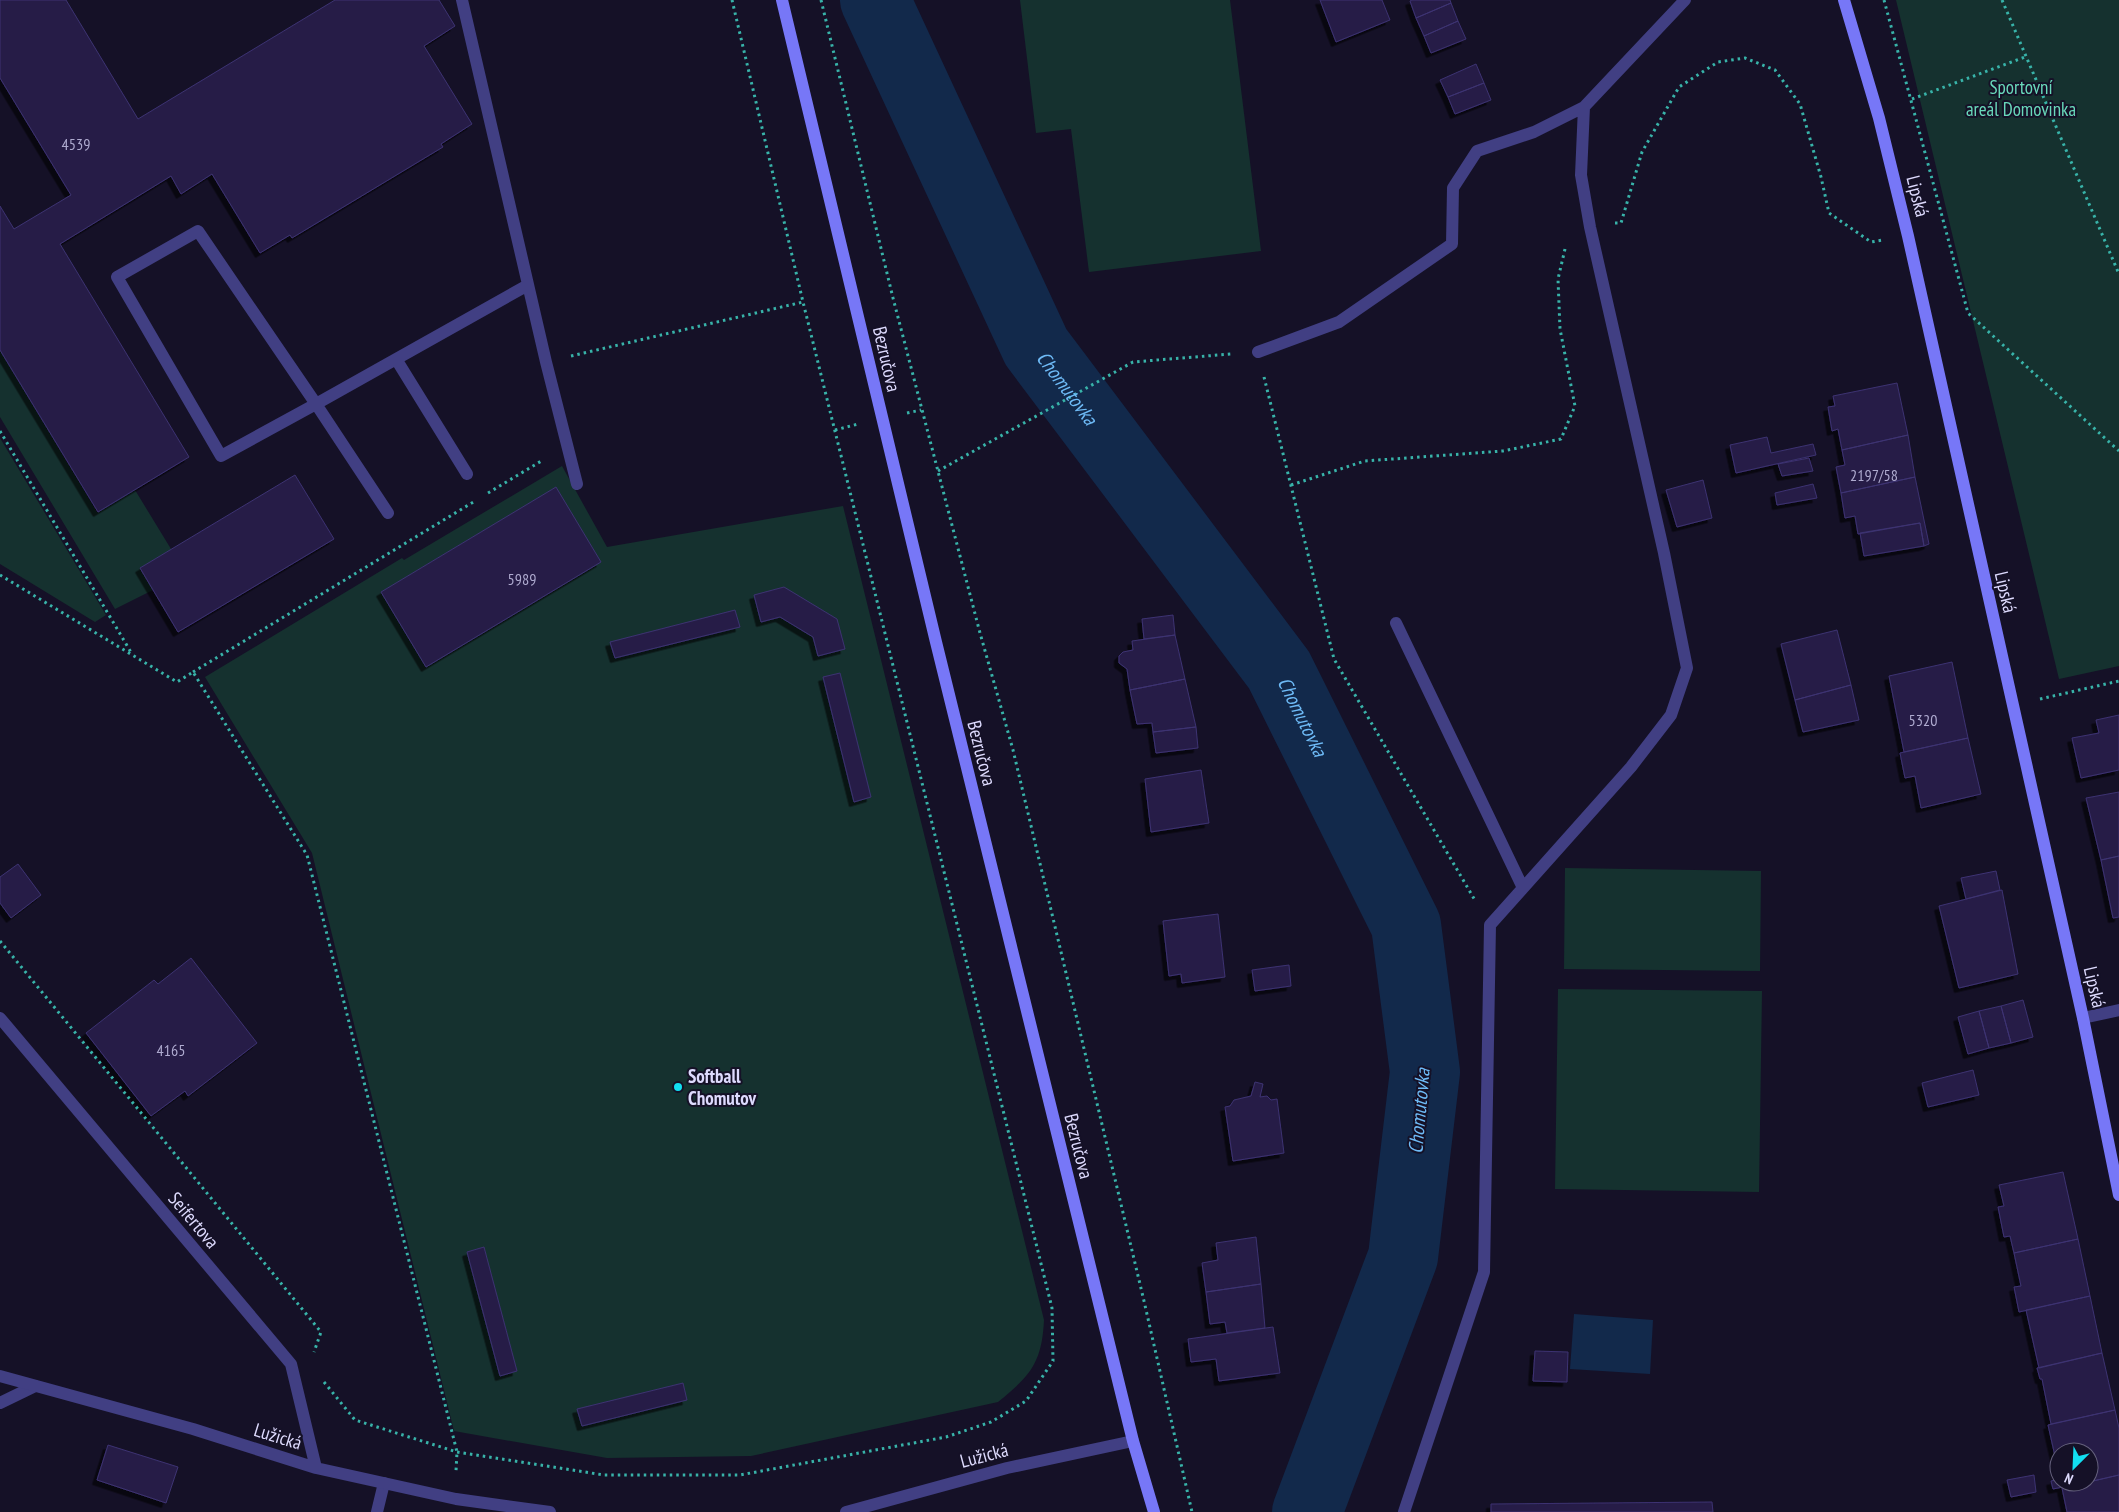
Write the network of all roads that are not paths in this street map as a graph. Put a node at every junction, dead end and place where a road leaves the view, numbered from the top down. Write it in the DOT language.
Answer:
graph roads {
  1 [pos="462,0"];
  2 [pos="782,0"];
  3 [pos="1685,0"];
  4 [pos="1844,0"];
  5 [pos="1584,107"];
  6 [pos="528,285"];
  7 [pos="1258,352"];
  8 [pos="396,359"];
  9 [pos="316,404"];
  10 [pos="466,474"];
  11 [pos="577,484"];
  12 [pos="388,513"];
  13 [pos="1396,623"];
  14 [pos="1522,888"];
  15 [pos="2119,1010"];
  16 [pos="0,1018"];
  17 [pos="2083,1018"];
  18 [pos="2119,1195"];
  19 [pos="0,1376"];
  20 [pos="35,1386"];
  21 [pos="0,1403"];
  22 [pos="1133,1441"];
  23 [pos="316,1468"];
  24 [pos="384,1483"];
  25 [pos="377,1512"];
  26 [pos="550,1512"];
  27 [pos="846,1512"];
  28 [pos="1154,1512"];
  29 [pos="1404,1512"];
  1 -- 6 [label="street"];
  2 -- 22 [label="street, Bezručova"];
  3 -- 5 [label="street"];
  4 -- 17 [label="street, Lipská"];
  5 -- 7 [label="street"];
  5 -- 14 [label="street"];
  6 -- 8 [label="street"];
  6 -- 11 [label="street"];
  8 -- 9 [label="street"];
  8 -- 10 [label="street"];
  9 -- 9 [label="street"];
  9 -- 12 [label="street"];
  13 -- 14 [label="street"];
  14 -- 29 [label="street"];
  15 -- 17 [label="street"];
  16 -- 23 [label="street, Seifertova"];
  17 -- 18 [label="street, Lipská"];
  19 -- 20 [label="street, Lužická"];
  20 -- 21 [label="street"];
  20 -- 23 [label="street, Lužická"];
  22 -- 27 [label="street, Lužická"];
  22 -- 28 [label="street, Bezručova"];
  23 -- 24 [label="street, Lužická"];
  24 -- 25 [label="street"];
  24 -- 26 [label="street, Lužická"];
}
